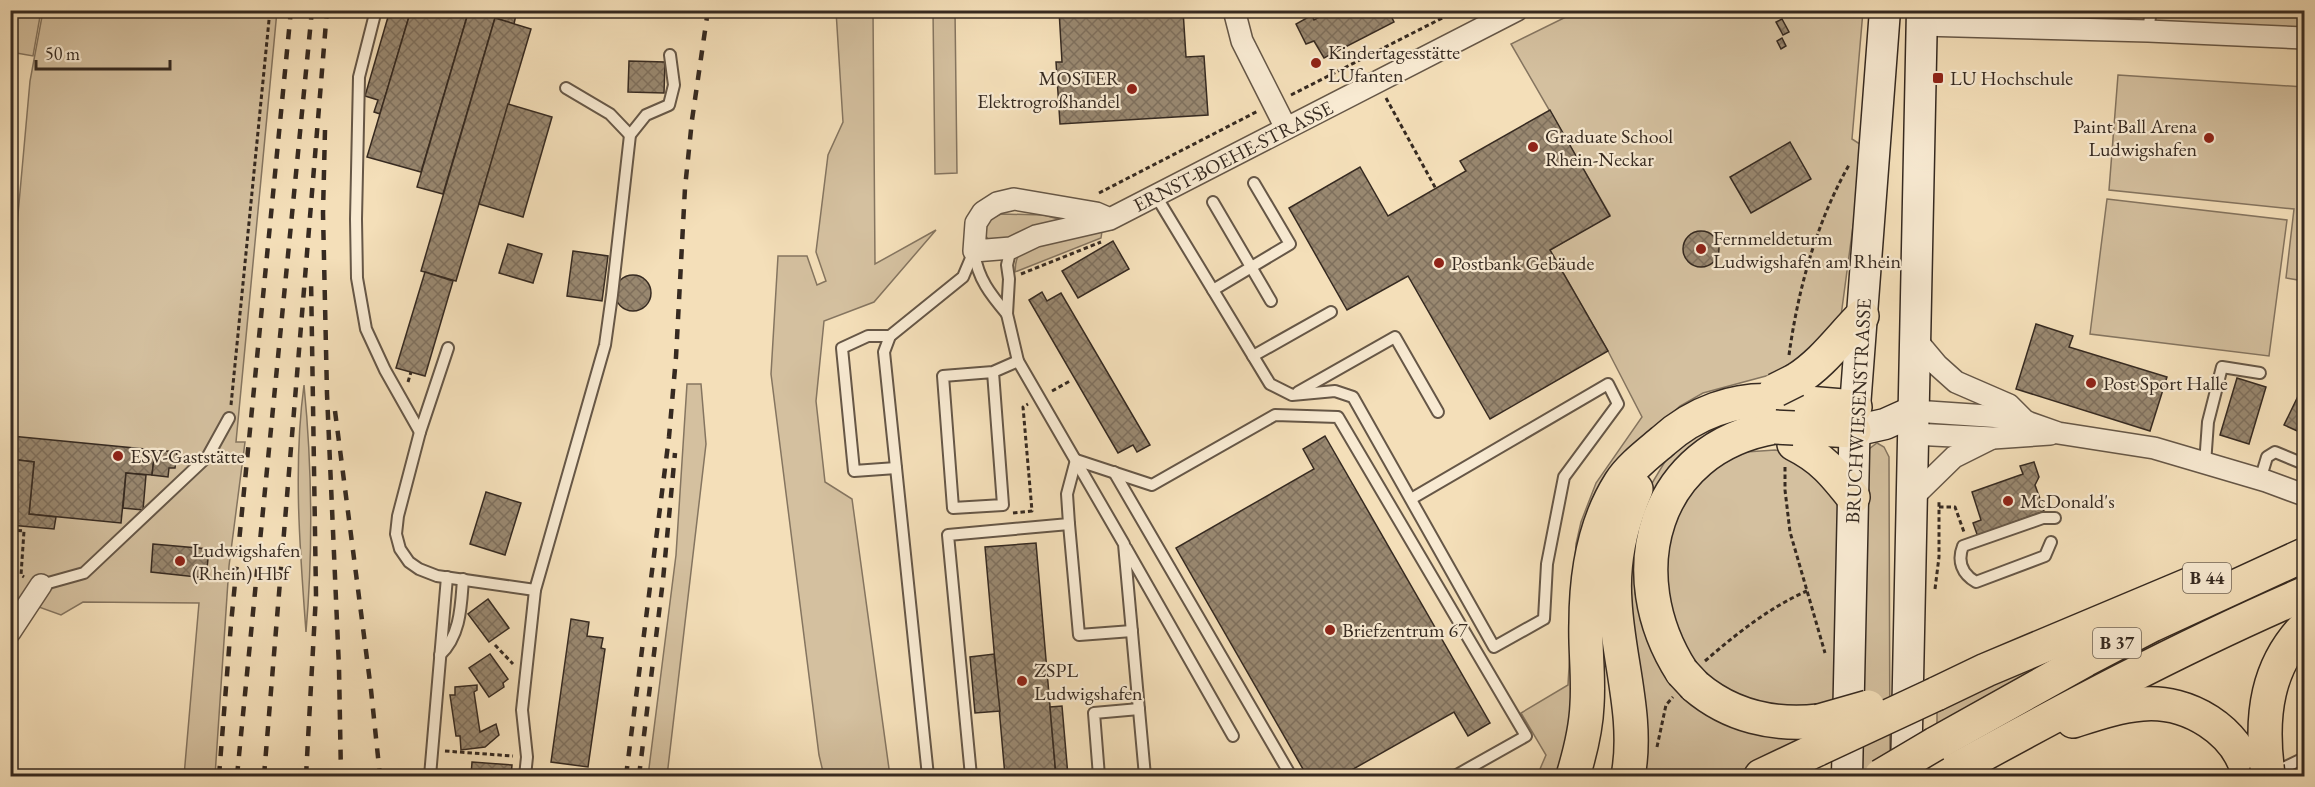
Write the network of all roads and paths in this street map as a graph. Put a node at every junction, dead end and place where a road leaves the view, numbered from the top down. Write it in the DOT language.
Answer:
graph roads {
  1 [pos="270,10"];
  2 [pos="376,10"];
  3 [pos="1234,10"];
  4 [pos="1458,10"];
  5 [pos="1517,10"];
  6 [pos="1885,10"];
  7 [pos="1922,18"];
  8 [pos="2150,21"];
  9 [pos="2304,38"];
  10 [pos="670,56"];
  11 [pos="1377,82"];
  12 [pos="566,88"];
  13 [pos="1274,104"];
  14 [pos="1286,128"];
  15 [pos="630,135"];
  16 [pos="1850,162"];
  17 [pos="1254,183"];
  18 [pos="1436,189"];
  19 [pos="1098,193"];
  20 [pos="1156,196"];
  21 [pos="1214,202"];
  22 [pos="1110,219"];
  23 [pos="1011,248"];
  24 [pos="974,251"];
  25 [pos="1251,268"];
  26 [pos="1009,279"];
  27 [pos="1213,290"];
  28 [pos="1271,301"];
  29 [pos="1331,312"];
  30 [pos="1007,314"];
  31 [pos="1862,316"];
  32 [pos="890,336"];
  33 [pos="1916,340"];
  34 [pos="448,348"];
  35 [pos="1253,356"];
  36 [pos="1017,361"];
  37 [pos="411,372"];
  38 [pos="993,372"];
  39 [pos="2260,373"];
  40 [pos="1070,381"];
  41 [pos="408,382"];
  42 [pos="1292,395"];
  43 [pos="1040,398"];
  44 [pos="1438,412"];
  45 [pos="1783,412"];
  46 [pos="229,418"];
  47 [pos="1854,419"];
  48 [pos="1913,422"];
  49 [pos="2027,422"];
  50 [pos="420,432"];
  51 [pos="2058,433"];
  52 [pos="1993,438"];
  53 [pos="1653,449"];
  54 [pos="1077,460"];
  55 [pos="2205,464"];
  56 [pos="2304,464"];
  57 [pos="896,468"];
  58 [pos="1114,472"];
  59 [pos="2260,480"];
  60 [pos="2304,495"];
  61 [pos="1853,497"];
  62 [pos="1912,498"];
  63 [pos="1411,499"];
  64 [pos="1003,505"];
  65 [pos="2055,518"];
  66 [pos="1070,524"];
  67 [pos="10,530"];
  68 [pos="2304,540"];
  69 [pos="2051,542"];
  70 [pos="1124,544"];
  71 [pos="2304,555"];
  72 [pos="447,577"];
  73 [pos="462,579"];
  74 [pos="41,585"];
  75 [pos="535,590"];
  76 [pos="1807,591"];
  77 [pos="2304,594"];
  78 [pos="2304,628"];
  79 [pos="1132,631"];
  80 [pos="10,632"];
  81 [pos="495,645"];
  82 [pos="440,655"];
  83 [pos="526,678"];
  84 [pos="1139,709"];
  85 [pos="1818,735"];
  86 [pos="1233,736"];
  87 [pos="2012,739"];
  88 [pos="443,750"];
  89 [pos="527,757"];
  90 [pos="2304,758"];
  91 [pos="2260,774"];
  92 [pos="430,777"];
  93 [pos="525,777"];
  94 [pos="928,777"];
  95 [pos="970,777"];
  96 [pos="1099,777"];
  97 [pos="1145,777"];
  98 [pos="1291,777"];
  99 [pos="1455,777"];
  100 [pos="1573,777"];
  101 [pos="1628,777"];
  102 [pos="1761,777"];
  103 [pos="1847,777"];
  104 [pos="1881,777"];
  105 [pos="1906,777"];
  106 [pos="1944,777"];
  1 -- 46 [label="path"];
  2 -- 50 [label="lane"];
  3 -- 13 [label="street"];
  4 -- 13 [label="path"];
  5 -- 11 [label="street, ERNST-BOEHE-STRASSE"];
  6 -- 31 [label="main road, BRUCHWIESENSTRASSE"];
  7 -- 8 [label="street"];
  7 -- 33 [label="main road"];
  8 -- 9 [label="street"];
  10 -- 15 [label="lane"];
  11 -- 14 [label="street, ERNST-BOEHE-STRASSE"];
  11 -- 18 [label="path"];
  12 -- 15 [label="lane"];
  13 -- 14 [label="street"];
  13 -- 19 [label="path"];
  14 -- 20 [label="street, ERNST-BOEHE-STRASSE"];
  15 -- 75 [label="lane"];
  16 -- 45 [label="path"];
  17 -- 25 [label="lane"];
  20 -- 22 [label="street, ERNST-BOEHE-STRASSE"];
  20 -- 27 [label="lane"];
  21 -- 25 [label="lane"];
  22 -- 23 [label="street, ERNST-BOEHE-STRASSE"];
  22 -- 24 [label="street, ERNST-BOEHE-STRASSE"];
  22 -- 26 [label="path"];
  23 -- 24 [label="street, ERNST-BOEHE-STRASSE"];
  23 -- 26 [label="lane"];
  24 -- 30 [label="lane"];
  24 -- 32 [label="lane"];
  25 -- 27 [label="lane"];
  25 -- 28 [label="lane"];
  26 -- 30 [label="lane"];
  27 -- 35 [label="lane"];
  29 -- 35 [label="lane"];
  30 -- 36 [label="lane"];
  31 -- 45 [label="highway"];
  31 -- 47 [label="main road, BRUCHWIESENSTRASSE"];
  32 -- 57 [label="lane"];
  32 -- 57 [label="lane"];
  33 -- 48 [label="main road"];
  33 -- 49 [label="street"];
  34 -- 50 [label="lane"];
  35 -- 42 [label="lane"];
  36 -- 38 [label="lane"];
  36 -- 43 [label="lane"];
  37 -- 41 [label="path"];
  38 -- 64 [label="lane"];
  38 -- 64 [label="lane"];
  39 -- 55 [label="lane"];
  40 -- 43 [label="path"];
  42 -- 44 [label="lane"];
  42 -- 63 [label="lane"];
  43 -- 54 [label="lane"];
  43 -- 64 [label="path"];
  45 -- 47 [label="highway"];
  45 -- 53 [label="highway"];
  45 -- 61 [label="highway"];
  45 -- 76 [label="path"];
  45 -- 85 [label="highway"];
  46 -- 74 [label="lane"];
  47 -- 48 [label="main road"];
  47 -- 61 [label="main road, BRUCHWIESENSTRASSE"];
  48 -- 49 [label="street"];
  48 -- 52 [label="street"];
  48 -- 62 [label="main road"];
  49 -- 51 [label="street"];
  50 -- 72 [label="lane"];
  51 -- 52 [label="street"];
  51 -- 55 [label="street"];
  52 -- 62 [label="street"];
  53 -- 100 [label="highway"];
  53 -- 101 [label="highway"];
  54 -- 58 [label="lane"];
  54 -- 66 [label="lane"];
  54 -- 70 [label="lane"];
  55 -- 59 [label="street"];
  56 -- 59 [label="lane"];
  57 -- 94 [label="lane"];
  58 -- 98 [label="lane"];
  58 -- 99 [label="lane"];
  59 -- 60 [label="street"];
  61 -- 103 [label="main road, BRUCHWIESENSTRASSE"];
  62 -- 105 [label="main road"];
  63 -- 63 [label="lane"];
  65 -- 69 [label="lane"];
  66 -- 79 [label="lane"];
  66 -- 95 [label="lane"];
  67 -- 74 [label="path"];
  68 -- 85 [label="highway, B 44, bridge"];
  70 -- 79 [label="lane"];
  70 -- 86 [label="lane"];
  71 -- 104 [label="highway, B 37, bridge"];
  72 -- 73 [label="lane"];
  72 -- 82 [label="lane"];
  73 -- 75 [label="lane"];
  73 -- 82 [label="lane"];
  74 -- 80 [label="street"];
  75 -- 83 [label="lane"];
  77 -- 87 [label="highway, B 37"];
  78 -- 91 [label="highway"];
  79 -- 84 [label="lane"];
  81 -- 83 [label="path"];
  82 -- 92 [label="lane"];
  83 -- 89 [label="lane"];
  84 -- 96 [label="lane"];
  84 -- 97 [label="lane"];
  85 -- 102 [label="highway, B 44"];
  87 -- 91 [label="highway"];
  87 -- 106 [label="highway, B 37"];
  88 -- 89 [label="path"];
  89 -- 93 [label="lane"];
  90 -- 91 [label="lane"];
}
